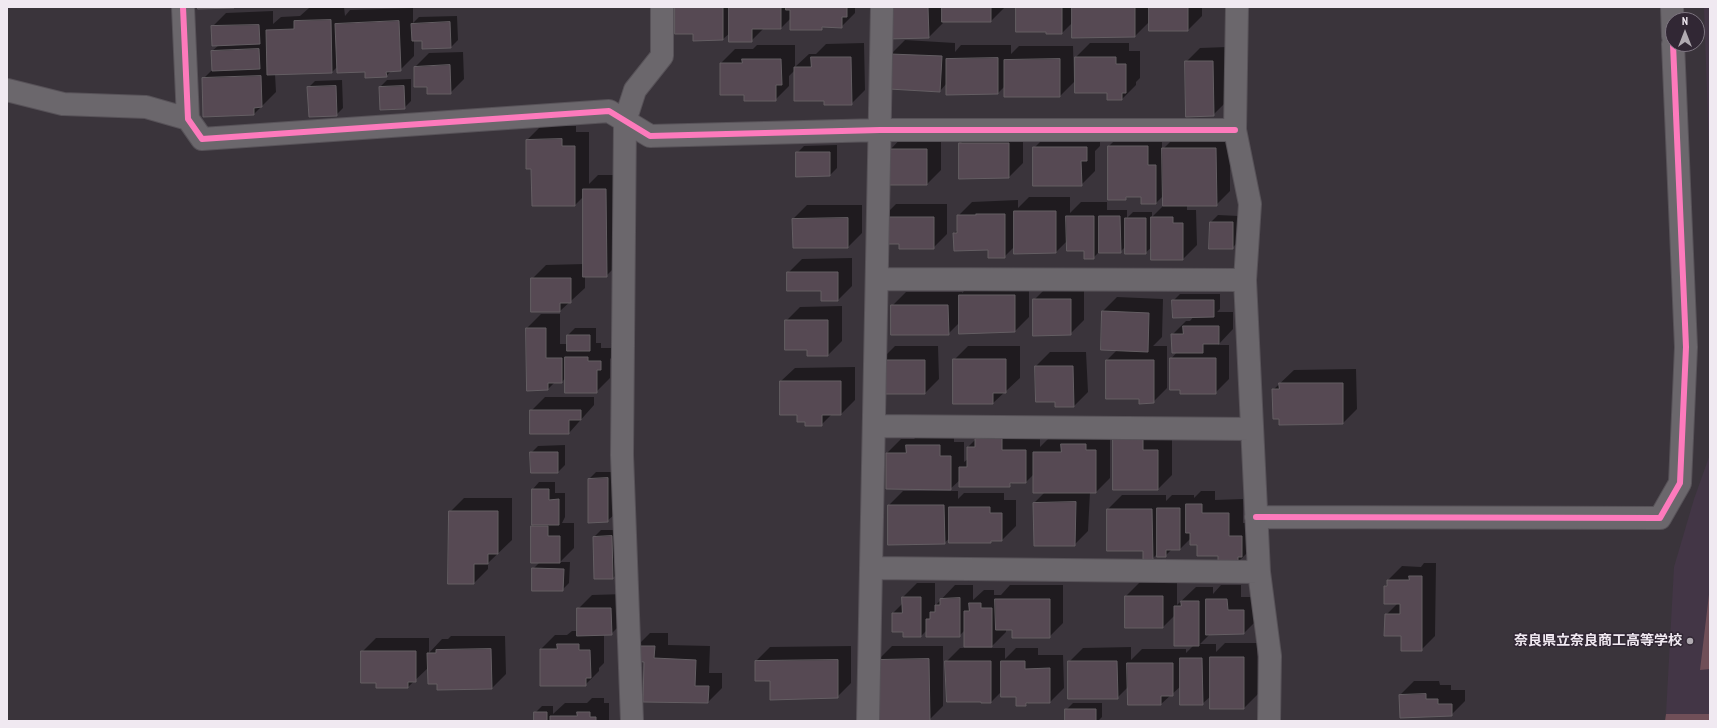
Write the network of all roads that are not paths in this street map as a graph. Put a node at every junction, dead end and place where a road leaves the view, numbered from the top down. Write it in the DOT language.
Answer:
graph roads {
  1 [pos="183,7"];
  2 [pos="662,7"];
  3 [pos="882,7"];
  4 [pos="1238,7"];
  5 [pos="1673,52"];
  6 [pos="7,90"];
  7 [pos="188,119"];
  8 [pos="625,121"];
  9 [pos="880,130"];
  10 [pos="1235,130"];
  11 [pos="877,279"];
  12 [pos="1245,280"];
  13 [pos="874,426"];
  14 [pos="1252,429"];
  15 [pos="1256,517"];
  16 [pos="871,568"];
  17 [pos="1259,572"];
  18 [pos="632,721"];
  19 [pos="868,721"];
  20 [pos="1268,721"];
  1 -- 7 [label="street"];
  2 -- 8 [label="street"];
  3 -- 9 [label="street"];
  4 -- 10 [label="street"];
  5 -- 15 [label="street"];
  6 -- 7 [label="street"];
  7 -- 8 [label="street"];
  8 -- 9 [label="street"];
  8 -- 18 [label="street"];
  9 -- 10 [label="street"];
  9 -- 11 [label="street"];
  10 -- 12 [label="street"];
  11 -- 12 [label="street"];
  11 -- 13 [label="street"];
  12 -- 14 [label="street"];
  13 -- 14 [label="street"];
  13 -- 16 [label="street"];
  14 -- 15 [label="street"];
  15 -- 17 [label="street"];
  16 -- 17 [label="street"];
  16 -- 19 [label="street"];
  17 -- 20 [label="street"];
}
